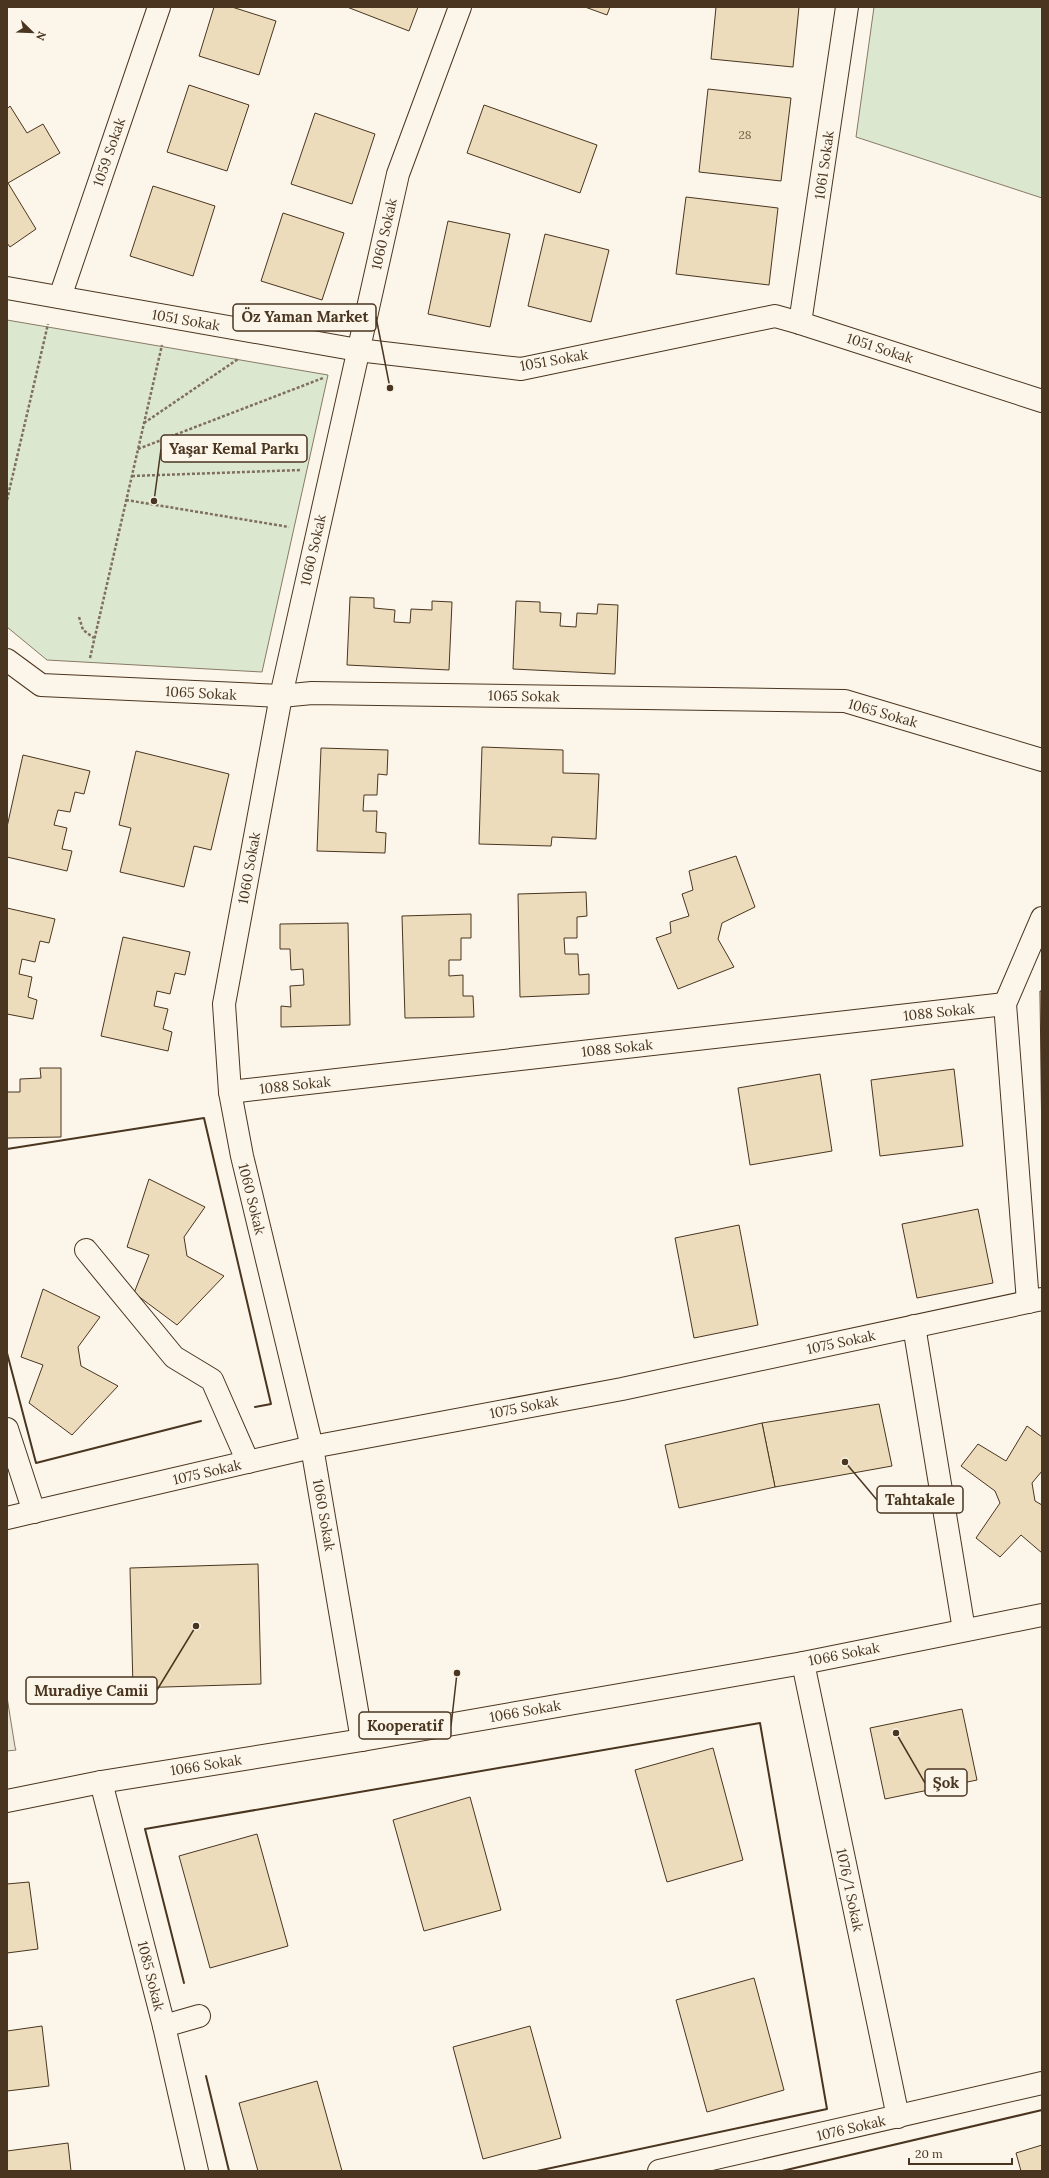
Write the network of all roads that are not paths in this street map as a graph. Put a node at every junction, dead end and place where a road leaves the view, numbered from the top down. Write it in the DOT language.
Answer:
graph roads {
  1 [pos="159,7"];
  2 [pos="460,7"];
  3 [pos="847,7"];
  4 [pos="7,288"];
  5 [pos="60,297"];
  6 [pos="800,323"];
  7 [pos="358,350"];
  8 [pos="1042,401"];
  9 [pos="7,660"];
  10 [pos="281,696"];
  11 [pos="1042,760"];
  12 [pos="1042,918"];
  13 [pos="1005,1004"];
  14 [pos="230,1092"];
  15 [pos="86,1250"];
  16 [pos="1035,1300"];
  17 [pos="914,1326"];
  18 [pos="7,1429"];
  19 [pos="312,1447"];
  20 [pos="248,1462"];
  21 [pos="34,1512"];
  22 [pos="7,1518"];
  23 [pos="1042,1615"];
  24 [pos="964,1630"];
  25 [pos="803,1663"];
  26 [pos="362,1740"];
  27 [pos="101,1782"];
  28 [pos="7,1801"];
  29 [pos="199,2016"];
  30 [pos="164,2026"];
  31 [pos="1042,2083"];
  32 [pos="898,2117"];
  33 [pos="197,2171"];
  34 [pos="659,2171"];
  1 -- 5 [label="street, 1059 Sokak"];
  2 -- 7 [label="street, 1060 Sokak"];
  3 -- 6 [label="street, 1061 Sokak"];
  4 -- 5 [label="street, 1051 Sokak"];
  5 -- 7 [label="street, 1051 Sokak"];
  6 -- 7 [label="street, 1051 Sokak"];
  6 -- 8 [label="street, 1051 Sokak"];
  7 -- 10 [label="street, 1060 Sokak"];
  9 -- 10 [label="street, 1065 Sokak"];
  10 -- 11 [label="street, 1065 Sokak"];
  10 -- 14 [label="street, 1060 Sokak"];
  12 -- 13 [label="street"];
  13 -- 14 [label="street, 1088 Sokak"];
  13 -- 16 [label="street"];
  14 -- 19 [label="street, 1060 Sokak"];
  15 -- 20 [label="street"];
  16 -- 17 [label="street, 1075 Sokak"];
  17 -- 19 [label="street, 1075 Sokak"];
  17 -- 24 [label="street"];
  18 -- 21 [label="street"];
  19 -- 20 [label="street, 1075 Sokak"];
  19 -- 26 [label="street, 1060 Sokak"];
  20 -- 21 [label="street, 1075 Sokak"];
  21 -- 22 [label="street, 1075 Sokak"];
  23 -- 24 [label="street, 1066 Sokak"];
  24 -- 25 [label="street, 1066 Sokak"];
  25 -- 26 [label="street, 1066 Sokak"];
  25 -- 32 [label="street, 1076/1 Sokak"];
  26 -- 27 [label="street, 1066 Sokak"];
  27 -- 28 [label="street, 1066 Sokak"];
  27 -- 30 [label="street, 1085 Sokak"];
  29 -- 30 [label="street"];
  30 -- 33 [label="street, 1085 Sokak"];
  31 -- 32 [label="street, 1076 Sokak"];
  32 -- 34 [label="street, 1076 Sokak"];
}
